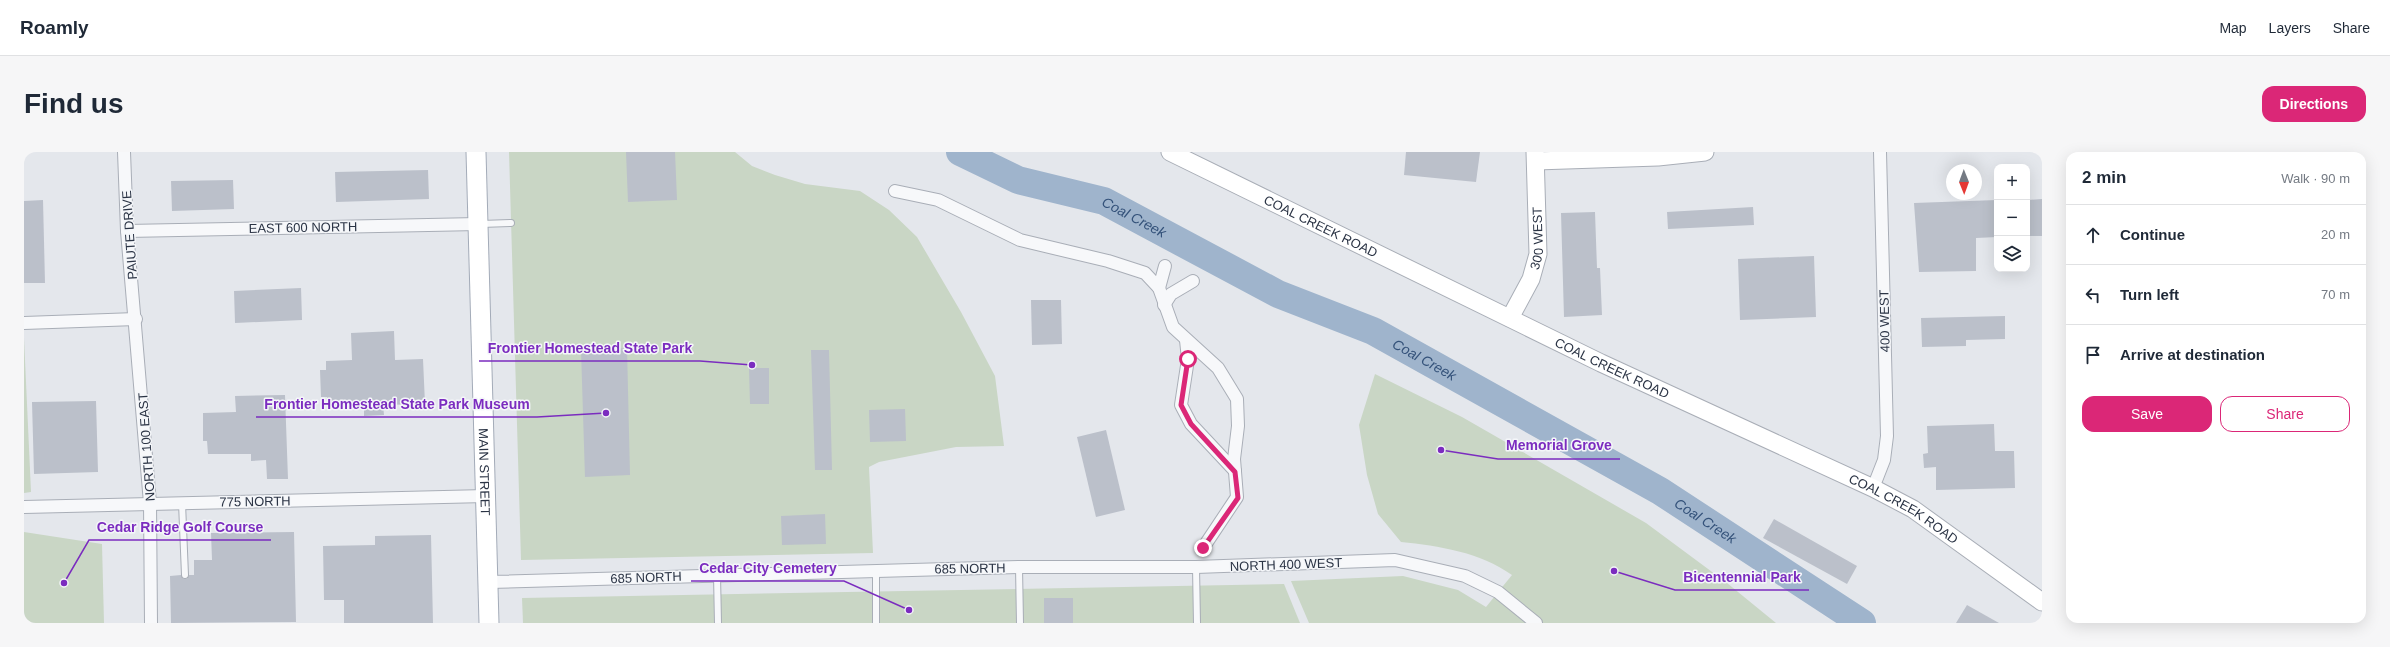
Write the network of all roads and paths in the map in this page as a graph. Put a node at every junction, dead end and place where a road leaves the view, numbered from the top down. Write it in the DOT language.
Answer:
graph roads {
  1 [pos="124,152"];
  2 [pos="476,152"];
  3 [pos="1170,152"];
  4 [pos="1705,152"];
  5 [pos="1880,152"];
  6 [pos="1186,156"];
  7 [pos="1535,157"];
  8 [pos="896,191"];
  9 [pos="511,223"];
  10 [pos="478,224"];
  11 [pos="127,231"];
  12 [pos="1165,266"];
  13 [pos="1193,281"];
  14 [pos="1159,288"];
  15 [pos="1164,305"];
  16 [pos="1510,318"];
  17 [pos="136,319"];
  18 [pos="24,323"];
  19 [pos="1186,340"];
  20 [pos="1235,472"];
  21 [pos="1873,488"];
  22 [pos="486,496"];
  23 [pos="182,502"];
  24 [pos="150,503"];
  25 [pos="24,508"];
  26 [pos="1203,548"];
  27 [pos="1020,567"];
  28 [pos="1196,567"];
  29 [pos="876,570"];
  30 [pos="185,575"];
  31 [pos="717,575"];
  32 [pos="488,582"];
  33 [pos="2042,602"];
  34 [pos="151,623"];
  35 [pos="489,623"];
  36 [pos="718,623"];
  37 [pos="876,623"];
  38 [pos="1020,623"];
  39 [pos="1197,623"];
  40 [pos="1536,623"];
  1 -- 11 [label="street, PAIUTE DRIVE"];
  2 -- 10 [label="main road, MAIN STREET"];
  3 -- 6 [label="main road, COAL CREEK ROAD"];
  4 -- 7 [label="main road"];
  5 -- 21 [label="street, 400 WEST"];
  6 -- 16 [label="main road, COAL CREEK ROAD"];
  7 -- 16 [label="main road, 300 WEST"];
  8 -- 14 [label="street"];
  9 -- 10 [label="lane"];
  10 -- 11 [label="street, EAST 600 NORTH"];
  10 -- 22 [label="main road, MAIN STREET"];
  11 -- 17 [label="street, PAIUTE DRIVE"];
  12 -- 14 [label="street"];
  13 -- 15 [label="street"];
  14 -- 15 [label="street"];
  15 -- 19 [label="street"];
  16 -- 21 [label="main road, COAL CREEK ROAD"];
  17 -- 18 [label="street"];
  17 -- 24 [label="street, NORTH 100 EAST"];
  19 -- 20 [label="street"];
  19 -- 20 [label="street"];
  20 -- 26 [label="street"];
  21 -- 33 [label="main road, COAL CREEK ROAD"];
  22 -- 23 [label="street, 775 NORTH"];
  22 -- 32 [label="main road, MAIN STREET"];
  23 -- 24 [label="street, 775 NORTH"];
  23 -- 30 [label="lane"];
  24 -- 25 [label="street, 775 NORTH"];
  24 -- 34 [label="street, NORTH 100 EAST"];
  27 -- 28 [label="street, NORTH 400 WEST"];
  27 -- 29 [label="street, 685 NORTH"];
  27 -- 38 [label="lane"];
  28 -- 39 [label="lane"];
  28 -- 40 [label="street, NORTH 400 WEST"];
  29 -- 31 [label="street, 685 NORTH"];
  29 -- 37 [label="lane"];
  31 -- 32 [label="street, 685 NORTH"];
  31 -- 36 [label="lane"];
  32 -- 35 [label="main road, MAIN STREET"];
}
